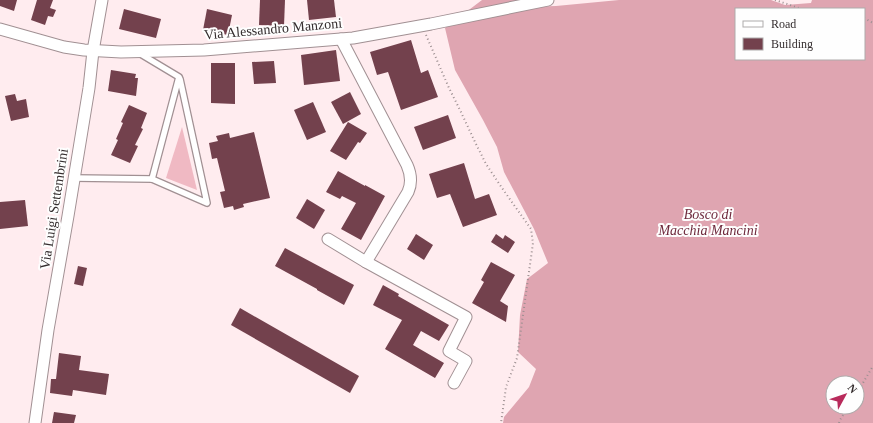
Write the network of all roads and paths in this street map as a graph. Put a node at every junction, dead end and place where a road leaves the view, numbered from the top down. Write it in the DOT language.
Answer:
graph roads {
  1 [pos="102,0"];
  2 [pos="548,0"];
  3 [pos="775,0"];
  4 [pos="799,8"];
  5 [pos="422,26"];
  6 [pos="0,29"];
  7 [pos="341,39"];
  8 [pos="93,51"];
  9 [pos="136,52"];
  10 [pos="179,77"];
  11 [pos="74,178"];
  12 [pos="152,179"];
  13 [pos="328,238"];
  14 [pos="366,262"];
  15 [pos="873,366"];
  16 [pos="865,380"];
  17 [pos="454,383"];
  18 [pos="35,423"];
  19 [pos="502,423"];
  1 -- 8 [label="street, Via Luigi Settembrini"];
  2 -- 5 [label="street, Via Alessandro Manzoni"];
  3 -- 4 [label="path"];
  5 -- 7 [label="street, Via Alessandro Manzoni"];
  5 -- 19 [label="path"];
  6 -- 8 [label="street, Via Alessandro Manzoni"];
  7 -- 9 [label="street, Via Alessandro Manzoni"];
  7 -- 14 [label="street"];
  8 -- 9 [label="street, Via Alessandro Manzoni"];
  8 -- 11 [label="street, Via Luigi Settembrini"];
  9 -- 10 [label="lane"];
  10 -- 12 [label="lane"];
  10 -- 12 [label="lane"];
  11 -- 12 [label="lane"];
  11 -- 18 [label="street, Via Luigi Settembrini"];
  13 -- 14 [label="street"];
  14 -- 17 [label="street"];
  15 -- 16 [label="path"];
}
